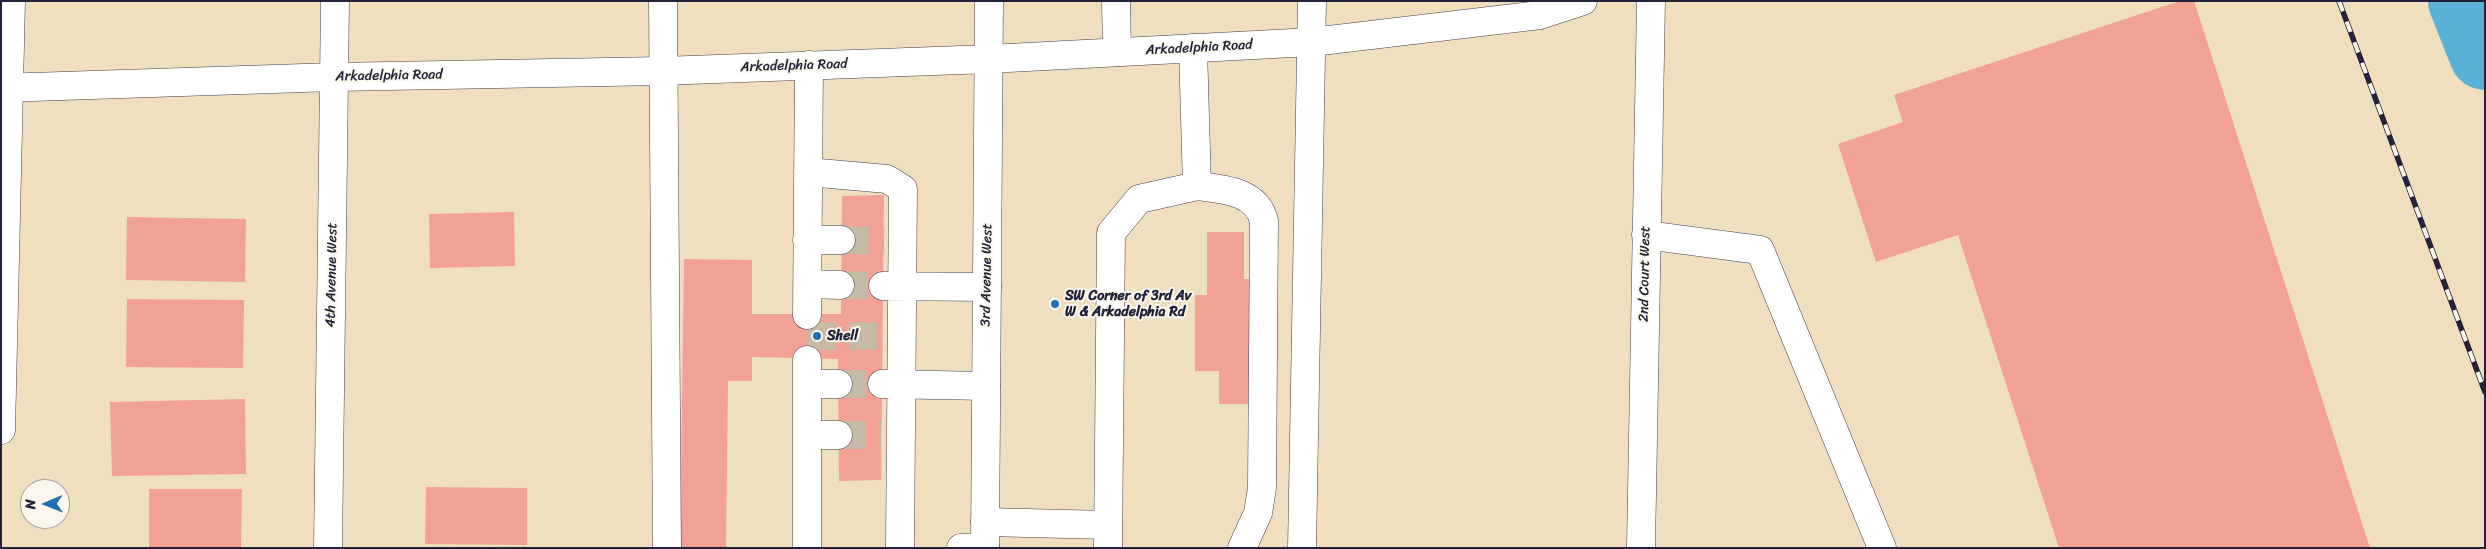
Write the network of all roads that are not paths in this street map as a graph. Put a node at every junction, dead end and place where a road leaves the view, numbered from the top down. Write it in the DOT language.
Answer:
graph roads {
  1 [pos="11,1"];
  2 [pos="335,1"];
  3 [pos="663,1"];
  4 [pos="989,1"];
  5 [pos="1116,1"];
  6 [pos="1312,1"];
  7 [pos="1583,1"];
  8 [pos="1651,1"];
  9 [pos="1312,42"];
  10 [pos="1193,48"];
  11 [pos="1117,52"];
  12 [pos="989,59"];
  13 [pos="809,65"];
  14 [pos="662,71"];
  15 [pos="334,77"];
  16 [pos="5,88"];
  17 [pos="808,172"];
  18 [pos="1197,186"];
  19 [pos="1646,235"];
  20 [pos="808,240"];
  21 [pos="841,240"];
  22 [pos="808,284"];
  23 [pos="840,285"];
  24 [pos="893,286"];
  25 [pos="987,287"];
  26 [pos="807,315"];
  27 [pos="838,384"];
  28 [pos="892,384"];
  29 [pos="986,386"];
  30 [pos="1,430"];
  31 [pos="807,434"];
  32 [pos="838,435"];
  33 [pos="1108,536"];
  34 [pos="985,539"];
  35 [pos="328,548"];
  36 [pos="667,548"];
  37 [pos="808,548"];
  38 [pos="900,548"];
  39 [pos="961,548"];
  40 [pos="1242,548"];
  41 [pos="1302,548"];
  42 [pos="1641,548"];
  43 [pos="1882,548"];
  1 -- 16 [label="main road"];
  2 -- 15 [label="main road, 4th Avenue West"];
  3 -- 14 [label="main road"];
  4 -- 12 [label="main road, 3rd Avenue West"];
  5 -- 11 [label="main road"];
  6 -- 9 [label="main road"];
  7 -- 9 [label="main road, Arkadelphia Road"];
  8 -- 19 [label="main road, 2nd Court West"];
  9 -- 10 [label="main road, Arkadelphia Road"];
  9 -- 41 [label="main road"];
  10 -- 11 [label="main road, Arkadelphia Road"];
  10 -- 18 [label="main road"];
  11 -- 12 [label="main road, Arkadelphia Road"];
  12 -- 13 [label="main road, Arkadelphia Road"];
  12 -- 25 [label="main road, 3rd Avenue West"];
  13 -- 14 [label="main road, Arkadelphia Road"];
  13 -- 17 [label="main road"];
  14 -- 15 [label="main road, Arkadelphia Road"];
  14 -- 36 [label="main road"];
  15 -- 16 [label="main road, Arkadelphia Road"];
  15 -- 35 [label="main road, 4th Avenue West"];
  16 -- 30 [label="main road"];
  17 -- 20 [label="main road"];
  17 -- 24 [label="main road"];
  18 -- 33 [label="main road"];
  18 -- 40 [label="main road"];
  19 -- 42 [label="main road, 2nd Court West"];
  19 -- 43 [label="main road"];
  20 -- 21 [label="main road"];
  20 -- 22 [label="main road"];
  22 -- 23 [label="main road"];
  22 -- 26 [label="main road"];
  24 -- 25 [label="main road"];
  24 -- 28 [label="main road"];
  25 -- 29 [label="main road, 3rd Avenue West"];
  27 -- 31 [label="main road"];
  28 -- 29 [label="main road"];
  28 -- 38 [label="main road"];
  29 -- 34 [label="main road, 3rd Avenue West"];
  31 -- 32 [label="main road"];
  31 -- 37 [label="main road"];
  33 -- 34 [label="main road"];
  34 -- 39 [label="main road"];
}
